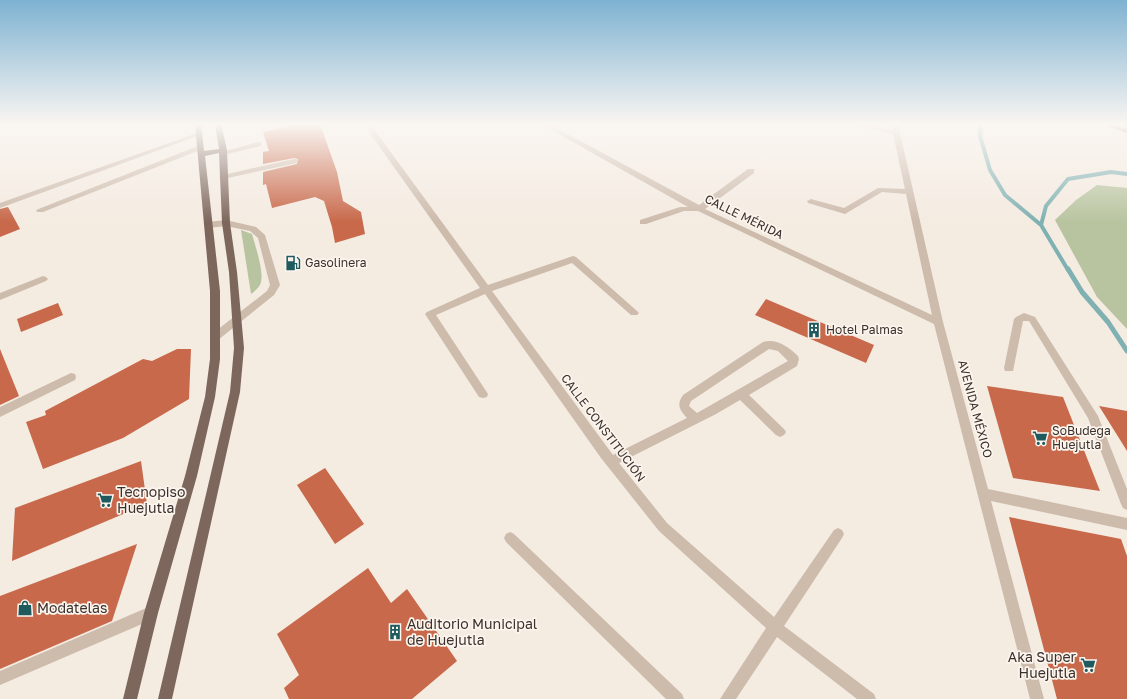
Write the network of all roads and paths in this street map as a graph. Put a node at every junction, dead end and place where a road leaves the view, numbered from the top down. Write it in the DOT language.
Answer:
graph roads {
  1 [pos="127,157"];
  2 [pos="187,157"];
  3 [pos="202,157"];
  4 [pos="223,157"];
  5 [pos="391,157"];
  6 [pos="603,157"];
  7 [pos="902,157"];
  8 [pos="294,161"];
  9 [pos="751,171"];
  10 [pos="223,177"];
  11 [pos="909,192"];
  12 [pos="811,201"];
  13 [pos="0,206"];
  14 [pos="699,209"];
  15 [pos="40,210"];
  16 [pos="643,222"];
  17 [pos="226,223"];
  18 [pos="208,225"];
  19 [pos="43,279"];
  20 [pos="487,289"];
  21 [pos="0,297"];
  22 [pos="634,313"];
  23 [pos="237,320"];
  24 [pos="938,322"];
  25 [pos="215,337"];
  26 [pos="1009,368"];
  27 [pos="71,377"];
  28 [pos="483,394"];
  29 [pos="741,394"];
  30 [pos="0,412"];
  31 [pos="695,419"];
  32 [pos="780,432"];
  33 [pos="611,462"];
  34 [pos="984,494"];
  35 [pos="1127,504"];
  36 [pos="1127,524"];
  37 [pos="838,534"];
  38 [pos="510,538"];
  39 [pos="151,613"];
  40 [pos="775,627"];
  41 [pos="0,678"];
  42 [pos="130,699"];
  43 [pos="165,699"];
  44 [pos="677,699"];
  45 [pos="728,699"];
  46 [pos="869,699"];
  47 [pos="1037,699"];
  1 -- 13 [label="street"];
  2 -- 15 [label="street"];
  3 -- 18 [label="main road"];
  4 -- 10 [label="main road"];
  5 -- 20 [label="street, CALLE CONSTITUCIÓN"];
  6 -- 14 [label="street, CALLE MÉRIDA"];
  7 -- 11 [label="street, AVENIDA MÉXICO"];
  8 -- 10 [label="street"];
  9 -- 14 [label="street"];
  10 -- 17 [label="main road"];
  11 -- 12 [label="street"];
  11 -- 24 [label="street, AVENIDA MÉXICO"];
  14 -- 16 [label="street"];
  14 -- 24 [label="street, CALLE MÉRIDA"];
  17 -- 18 [label="street"];
  17 -- 23 [label="main road"];
  17 -- 23 [label="street"];
  18 -- 25 [label="main road"];
  19 -- 21 [label="street"];
  20 -- 22 [label="street"];
  20 -- 28 [label="street"];
  20 -- 33 [label="street, CALLE CONSTITUCIÓN"];
  23 -- 25 [label="street"];
  23 -- 43 [label="main road"];
  24 -- 34 [label="street, AVENIDA MÉXICO"];
  25 -- 39 [label="main road"];
  26 -- 35 [label="street"];
  27 -- 30 [label="street"];
  29 -- 31 [label="street"];
  29 -- 31 [label="street"];
  29 -- 32 [label="street"];
  31 -- 33 [label="street"];
  33 -- 40 [label="street, CALLE CONSTITUCIÓN"];
  34 -- 36 [label="street"];
  34 -- 47 [label="street, AVENIDA MÉXICO"];
  37 -- 40 [label="street"];
  38 -- 44 [label="street"];
  39 -- 41 [label="street"];
  39 -- 42 [label="main road"];
  40 -- 45 [label="street"];
  40 -- 46 [label="street, CALLE CONSTITUCIÓN"];
}
